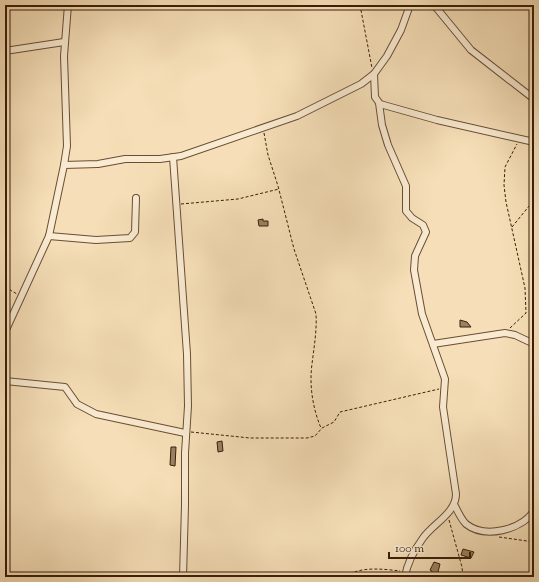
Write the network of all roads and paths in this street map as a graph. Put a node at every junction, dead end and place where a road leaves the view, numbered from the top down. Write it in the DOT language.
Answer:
graph roads {
  1 [pos="68,5"];
  2 [pos="360,5"];
  3 [pos="410,5"];
  4 [pos="434,5"];
  5 [pos="64,42"];
  6 [pos="5,51"];
  7 [pos="374,74"];
  8 [pos="534,99"];
  9 [pos="379,103"];
  10 [pos="262,127"];
  11 [pos="520,138"];
  12 [pos="534,142"];
  13 [pos="173,157"];
  14 [pos="64,165"];
  15 [pos="279,189"];
  16 [pos="136,198"];
  17 [pos="534,200"];
  18 [pos="176,204"];
  19 [pos="512,227"];
  20 [pos="49,236"];
  21 [pos="5,287"];
  22 [pos="21,296"];
  23 [pos="5,332"];
  24 [pos="505,333"];
  25 [pos="433,344"];
  26 [pos="534,344"];
  27 [pos="5,380"];
  28 [pos="445,387"];
  29 [pos="321,428"];
  30 [pos="186,432"];
  31 [pos="454,506"];
  32 [pos="534,511"];
  33 [pos="447,513"];
  34 [pos="494,535"];
  35 [pos="534,542"];
  36 [pos="405,574"];
  37 [pos="183,577"];
  38 [pos="346,577"];
  39 [pos="463,577"];
  1 -- 5 [label="street"];
  2 -- 7 [label="path"];
  3 -- 7 [label="street"];
  4 -- 8 [label="street"];
  5 -- 6 [label="street"];
  5 -- 14 [label="street"];
  7 -- 9 [label="street"];
  7 -- 10 [label="street"];
  9 -- 11 [label="street"];
  9 -- 25 [label="street"];
  10 -- 13 [label="street"];
  10 -- 15 [label="path"];
  11 -- 12 [label="street"];
  11 -- 19 [label="path"];
  13 -- 14 [label="street"];
  13 -- 18 [label="street"];
  14 -- 20 [label="street"];
  15 -- 18 [label="path"];
  15 -- 29 [label="path"];
  16 -- 20 [label="street"];
  17 -- 19 [label="path"];
  18 -- 30 [label="street"];
  19 -- 24 [label="path"];
  20 -- 22 [label="street"];
  21 -- 22 [label="path"];
  22 -- 23 [label="street"];
  24 -- 25 [label="street"];
  24 -- 26 [label="street"];
  25 -- 28 [label="street"];
  27 -- 30 [label="street"];
  28 -- 29 [label="path"];
  28 -- 31 [label="street"];
  29 -- 30 [label="path"];
  30 -- 37 [label="street"];
  31 -- 32 [label="street"];
  31 -- 33 [label="street"];
  33 -- 36 [label="street"];
  33 -- 39 [label="path"];
  34 -- 35 [label="path"];
  36 -- 38 [label="path"];
}
